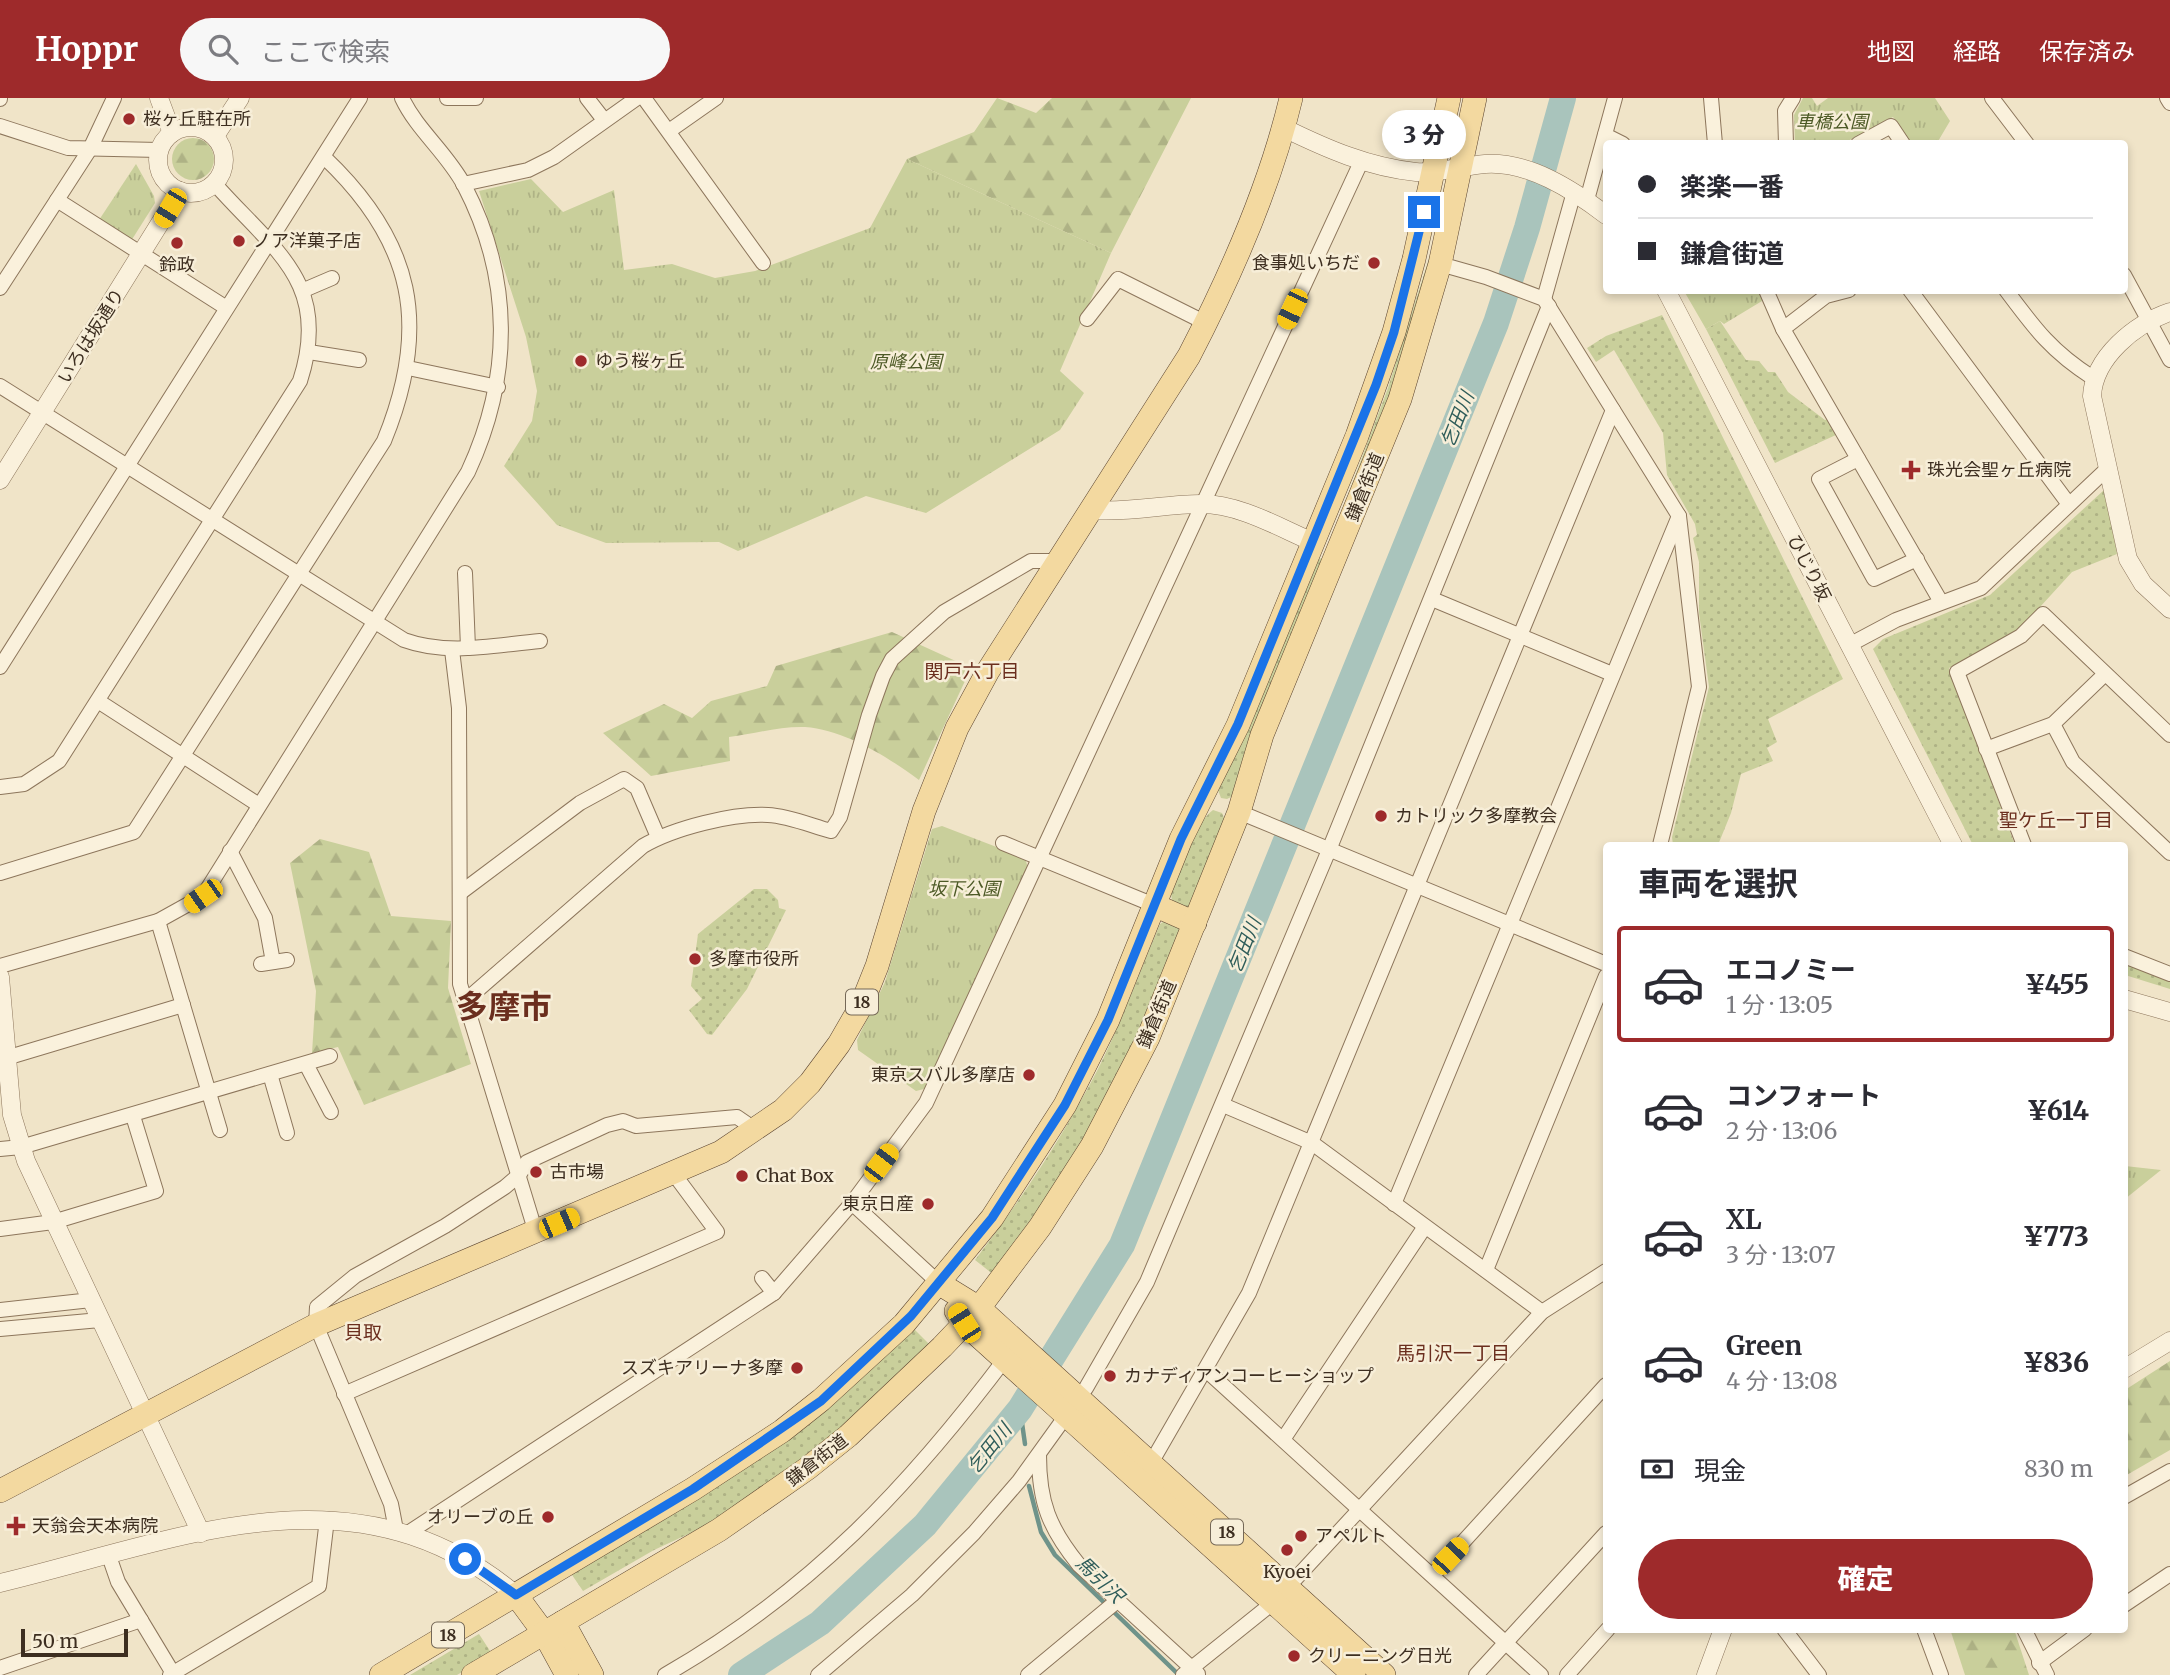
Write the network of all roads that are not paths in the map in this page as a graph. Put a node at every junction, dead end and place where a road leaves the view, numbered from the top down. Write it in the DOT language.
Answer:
graph roads {
  1 [pos="114,98"];
  2 [pos="159,98"];
  3 [pos="240,98"];
  4 [pos="360,98"];
  5 [pos="402,98"];
  6 [pos="447,98"];
  7 [pos="476,98"];
  8 [pos="587,98"];
  9 [pos="637,98"];
  10 [pos="644,98"];
  11 [pos="716,98"];
  12 [pos="1291,98"];
  13 [pos="1449,98"];
  14 [pos="1475,98"];
  15 [pos="1615,98"];
  16 [pos="1711,98"];
  17 [pos="1793,98"];
  18 [pos="1992,98"];
  19 [pos="2167,98"];
  20 [pos="2170,103"];
  21 [pos="604,121"];
  22 [pos="0,125"];
  23 [pos="1284,128"];
  24 [pos="669,131"];
  25 [pos="172,133"];
  26 [pos="1605,135"];
  27 [pos="215,136"];
  28 [pos="1615,140"];
  29 [pos="1715,140"];
  30 [pos="1786,140"];
  31 [pos="1865,140"];
  32 [pos="1900,140"];
  33 [pos="2024,140"];
  34 [pos="90,149"];
  35 [pos="159,150"];
  36 [pos="324,157"];
  37 [pos="1361,162"];
  38 [pos="1461,167"];
  39 [pos="1433,172"];
  40 [pos="215,184"];
  41 [pos="463,184"];
  42 [pos="180,191"];
  43 [pos="1577,194"];
  44 [pos="57,200"];
  45 [pos="1603,213"];
  46 [pos="268,241"];
  47 [pos="141,255"];
  48 [pos="763,263"];
  49 [pos="1440,264"];
  50 [pos="332,278"];
  51 [pos="2128,282"];
  52 [pos="0,288"];
  53 [pos="303,290"];
  54 [pos="1667,294"];
  55 [pos="1766,294"];
  56 [pos="1834,294"];
  57 [pos="1913,294"];
  58 [pos="2009,294"];
  59 [pos="1544,300"];
  60 [pos="225,307"];
  61 [pos="2170,313"];
  62 [pos="1087,319"];
  63 [pos="2149,319"];
  64 [pos="1206,323"];
  65 [pos="1783,329"];
  66 [pos="309,352"];
  67 [pos="359,360"];
  68 [pos="2170,360"];
  69 [pos="408,368"];
  70 [pos="2093,378"];
  71 [pos="0,386"];
  72 [pos="498,387"];
  73 [pos="1614,410"];
  74 [pos="43,412"];
  75 [pos="1858,458"];
  76 [pos="127,466"];
  77 [pos="2108,468"];
  78 [pos="0,480"];
  79 [pos="2068,503"];
  80 [pos="1201,504"];
  81 [pos="1093,510"];
  82 [pos="1679,516"];
  83 [pos="211,520"];
  84 [pos="1313,542"];
  85 [pos="1338,552"];
  86 [pos="1916,559"];
  87 [pos="1060,561"];
  88 [pos="299,572"];
  89 [pos="465,573"];
  90 [pos="1432,599"];
  91 [pos="1941,602"];
  92 [pos="2170,609"];
  93 [pos="374,622"];
  94 [pos="1521,636"];
  95 [pos="540,641"];
  96 [pos="1849,645"];
  97 [pos="468,648"];
  98 [pos="452,650"];
  99 [pos="0,667"];
  100 [pos="1612,674"];
  101 [pos="2105,674"];
  102 [pos="98,701"];
  103 [pos="2053,724"];
  104 [pos="2170,735"];
  105 [pos="1986,749"];
  106 [pos="184,756"];
  107 [pos="0,787"];
  108 [pos="1203,798"];
  109 [pos="259,805"];
  110 [pos="1248,816"];
  111 [pos="658,837"];
  112 [pos="1661,842"];
  113 [pos="1951,842"];
  114 [pos="2023,842"];
  115 [pos="1003,843"];
  116 [pos="1323,847"];
  117 [pos="230,851"];
  118 [pos="2170,853"];
  119 [pos="1040,858"];
  120 [pos="0,873"];
  121 [pos="1418,886"];
  122 [pos="460,893"];
  123 [pos="1154,905"];
  124 [pos="158,921"];
  125 [pos="1195,923"];
  126 [pos="1510,924"];
  127 [pos="2128,958"];
  128 [pos="273,962"];
  129 [pos="1603,963"];
  130 [pos="0,966"];
  131 [pos="2170,974"];
  132 [pos="0,977"];
  133 [pos="1603,983"];
  134 [pos="2128,1000"];
  135 [pos="465,1001"];
  136 [pos="183,1005"];
  137 [pos="2170,1012"];
  138 [pos="330,1056"];
  139 [pos="3,1058"];
  140 [pos="306,1064"];
  141 [pos="270,1074"];
  142 [pos="209,1092"];
  143 [pos="1223,1105"];
  144 [pos="331,1112"];
  145 [pos="133,1116"];
  146 [pos="220,1130"];
  147 [pos="756,1130"];
  148 [pos="287,1133"];
  149 [pos="1312,1143"];
  150 [pos="21,1147"];
  151 [pos="0,1149"];
  152 [pos="674,1174"];
  153 [pos="519,1175"];
  154 [pos="852,1203"];
  155 [pos="1394,1204"];
  156 [pos="53,1222"];
  157 [pos="1424,1228"];
  158 [pos="0,1229"];
  159 [pos="536,1233"];
  160 [pos="1486,1270"];
  161 [pos="1603,1271"];
  162 [pos="762,1278"];
  163 [pos="940,1284"];
  164 [pos="774,1293"];
  165 [pos="91,1300"];
  166 [pos="0,1310"];
  167 [pos="1542,1312"];
  168 [pos="971,1316"];
  169 [pos="100,1320"];
  170 [pos="316,1325"];
  171 [pos="0,1329"];
  172 [pos="2170,1341"];
  173 [pos="1017,1356"];
  174 [pos="2128,1367"];
  175 [pos="1206,1370"];
  176 [pos="1603,1388"];
  177 [pos="344,1395"];
  178 [pos="1069,1402"];
  179 [pos="145,1416"];
  180 [pos="1284,1438"];
  181 [pos="1039,1455"];
  182 [pos="2170,1471"];
  183 [pos="1146,1472"];
  184 [pos="0,1491"];
  185 [pos="2128,1495"];
  186 [pos="1360,1510"];
  187 [pos="327,1519"];
  188 [pos="402,1531"];
  189 [pos="201,1533"];
  190 [pos="1603,1536"];
  191 [pos="109,1556"];
  192 [pos="2170,1574"];
  193 [pos="1433,1575"];
  194 [pos="0,1583"];
  195 [pos="516,1595"];
  196 [pos="1281,1595"];
  197 [pos="1116,1602"];
  198 [pos="2128,1602"];
  199 [pos="141,1620"];
  200 [pos="554,1628"];
  201 [pos="1604,1633"];
  202 [pos="1722,1633"];
  203 [pos="1787,1633"];
  204 [pos="1925,1633"];
  205 [pos="2026,1633"];
  206 [pos="2081,1633"];
  207 [pos="1506,1641"];
  208 [pos="0,1668"];
  209 [pos="2043,1669"];
  210 [pos="1191,1672"];
  211 [pos="172,1674"];
  212 [pos="381,1675"];
  213 [pos="473,1675"];
  214 [pos="567,1675"];
  215 [pos="592,1675"];
  216 [pos="665,1675"];
  217 [pos="818,1675"];
  218 [pos="1028,1675"];
  219 [pos="1354,1675"];
  220 [pos="1384,1675"];
  221 [pos="1476,1675"];
  222 [pos="1541,1675"];
  223 [pos="1567,1675"];
  224 [pos="1706,1675"];
  225 [pos="1819,1675"];
  226 [pos="1941,1675"];
  1 -- 34 [label="street"];
  2 -- 25 [label="street"];
  3 -- 27 [label="street"];
  4 -- 36 [label="street"];
  5 -- 41 [label="street"];
  6 -- 7 [label="street"];
  8 -- 21 [label="street"];
  9 -- 21 [label="street"];
  10 -- 24 [label="street"];
  11 -- 24 [label="street"];
  12 -- 23 [label="main road, 18"];
  13 -- 39 [label="main road, 鎌倉街道 / 18"];
  14 -- 38 [label="main road, 鎌倉街道"];
  15 -- 26 [label="street"];
  16 -- 29 [label="street"];
  17 -- 30 [label="street"];
  18 -- 33 [label="street"];
  19 -- 20 [label="street"];
  21 -- 41 [label="street"];
  22 -- 34 [label="street"];
  23 -- 37 [label="street"];
  23 -- 64 [label="main road, 18"];
  24 -- 48 [label="street"];
  25 -- 27 [label="street"];
  25 -- 35 [label="street"];
  26 -- 28 [label="street"];
  26 -- 43 [label="street"];
  27 -- 40 [label="street"];
  31 -- 32 [label="street"];
  34 -- 35 [label="street"];
  34 -- 44 [label="street"];
  35 -- 42 [label="street"];
  36 -- 46 [label="street"];
  36 -- 69 [label="street"];
  37 -- 39 [label="street"];
  37 -- 80 [label="street"];
  38 -- 39 [label="street"];
  38 -- 43 [label="street"];
  38 -- 49 [label="main road, 鎌倉街道"];
  39 -- 84 [label="main road, 鎌倉街道 / 18"];
  40 -- 42 [label="street"];
  40 -- 46 [label="street"];
  41 -- 72 [label="street"];
  42 -- 47 [label="street, いろは坂通り"];
  43 -- 45 [label="street"];
  43 -- 59 [label="street"];
  44 -- 47 [label="street"];
  44 -- 52 [label="street"];
  46 -- 53 [label="street"];
  46 -- 60 [label="street"];
  47 -- 60 [label="street"];
  47 -- 74 [label="street, いろは坂通り"];
  49 -- 59 [label="street"];
  49 -- 85 [label="main road, 鎌倉街道"];
  50 -- 53 [label="street"];
  51 -- 63 [label="street"];
  53 -- 66 [label="street"];
  54 -- 96 [label="street, ひじり坂"];
  55 -- 65 [label="street"];
  56 -- 65 [label="street"];
  57 -- 79 [label="street"];
  58 -- 70 [label="street"];
  59 -- 73 [label="street"];
  59 -- 90 [label="street"];
  60 -- 76 [label="street"];
  61 -- 63 [label="street"];
  62 -- 64 [label="street"];
  63 -- 68 [label="street"];
  63 -- 70 [label="street"];
  64 -- 81 [label="main road, 18"];
  65 -- 75 [label="street"];
  66 -- 67 [label="street"];
  66 -- 83 [label="street"];
  69 -- 72 [label="street"];
  69 -- 88 [label="street"];
  70 -- 77 [label="street"];
  71 -- 74 [label="street"];
  72 -- 93 [label="street"];
  73 -- 82 [label="street"];
  73 -- 94 [label="street"];
  74 -- 76 [label="street"];
  74 -- 78 [label="street, いろは坂通り"];
  75 -- 86 [label="street"];
  75 -- 86 [label="street"];
  76 -- 83 [label="street"];
  76 -- 99 [label="street"];
  77 -- 79 [label="street"];
  77 -- 92 [label="street"];
  79 -- 91 [label="street"];
  80 -- 81 [label="street"];
  80 -- 84 [label="street"];
  80 -- 119 [label="street"];
  81 -- 87 [label="main road, 18"];
  82 -- 100 [label="street"];
  82 -- 112 [label="street"];
  83 -- 88 [label="street"];
  83 -- 102 [label="street"];
  84 -- 85 [label="main road"];
  84 -- 108 [label="main road, 鎌倉街道 / 18"];
  85 -- 110 [label="main road, 鎌倉街道"];
  86 -- 91 [label="street"];
  87 -- 111 [label="street"];
  87 -- 147 [label="main road, 18"];
  88 -- 93 [label="street"];
  88 -- 106 [label="street"];
  89 -- 97 [label="street"];
  90 -- 94 [label="street"];
  90 -- 116 [label="street"];
  91 -- 96 [label="street"];
  93 -- 98 [label="street"];
  93 -- 109 [label="street"];
  94 -- 100 [label="street"];
  94 -- 121 [label="street"];
  95 -- 97 [label="street"];
  96 -- 113 [label="street, ひじり坂"];
  97 -- 98 [label="street"];
  98 -- 122 [label="street"];
  100 -- 126 [label="street"];
  101 -- 103 [label="street"];
  101 -- 104 [label="street"];
  101 -- 105 [label="street"];
  102 -- 106 [label="street"];
  102 -- 107 [label="street"];
  103 -- 105 [label="street"];
  103 -- 118 [label="street"];
  105 -- 114 [label="street"];
  106 -- 109 [label="street"];
  106 -- 120 [label="street"];
  108 -- 110 [label="main road"];
  108 -- 123 [label="main road, 鎌倉街道 / 18"];
  109 -- 117 [label="street"];
  110 -- 116 [label="street"];
  110 -- 125 [label="main road, 鎌倉街道"];
  111 -- 122 [label="street"];
  111 -- 135 [label="street"];
  115 -- 119 [label="street"];
  116 -- 121 [label="street"];
  116 -- 143 [label="street"];
  117 -- 124 [label="street"];
  117 -- 128 [label="street"];
  119 -- 123 [label="street"];
  119 -- 154 [label="street"];
  121 -- 126 [label="street"];
  121 -- 149 [label="street"];
  122 -- 135 [label="street"];
  123 -- 125 [label="main road"];
  123 -- 163 [label="main road, 鎌倉街道 / 18"];
  124 -- 130 [label="street"];
  124 -- 136 [label="street"];
  125 -- 168 [label="main road, 鎌倉街道"];
  126 -- 129 [label="street"];
  126 -- 155 [label="street"];
  127 -- 131 [label="street"];
  132 -- 139 [label="street"];
  133 -- 160 [label="street"];
  134 -- 137 [label="street"];
  135 -- 153 [label="street"];
  136 -- 139 [label="street"];
  136 -- 142 [label="street"];
  138 -- 140 [label="street"];
  139 -- 150 [label="street"];
  140 -- 141 [label="street"];
  140 -- 144 [label="street"];
  141 -- 142 [label="street"];
  141 -- 148 [label="street"];
  142 -- 145 [label="street"];
  142 -- 146 [label="street"];
  143 -- 149 [label="street"];
  143 -- 178 [label="street"];
  145 -- 150 [label="street"];
  145 -- 156 [label="street"];
  147 -- 152 [label="main road, 18"];
  147 -- 153 [label="street"];
  149 -- 155 [label="street"];
  149 -- 175 [label="street"];
  150 -- 151 [label="street"];
  150 -- 156 [label="street"];
  152 -- 159 [label="main road, 18"];
  152 -- 177 [label="street"];
  153 -- 159 [label="street"];
  153 -- 170 [label="street"];
  154 -- 163 [label="street"];
  154 -- 164 [label="street"];
  155 -- 157 [label="street"];
  156 -- 158 [label="street"];
  156 -- 165 [label="street"];
  157 -- 160 [label="street"];
  157 -- 180 [label="street"];
  159 -- 170 [label="main road, 18"];
  160 -- 167 [label="street"];
  161 -- 167 [label="street"];
  162 -- 164 [label="street"];
  163 -- 168 [label="main road, 18"];
  163 -- 195 [label="main road, 鎌倉街道 / 18"];
  164 -- 188 [label="street"];
  165 -- 166 [label="street"];
  165 -- 169 [label="street"];
  167 -- 186 [label="street"];
  168 -- 173 [label="main road, 18"];
  168 -- 200 [label="main road, 鎌倉街道"];
  169 -- 171 [label="street"];
  169 -- 179 [label="street"];
  170 -- 177 [label="street"];
  170 -- 179 [label="main road, 18"];
  172 -- 174 [label="street"];
  173 -- 178 [label="main road, 18"];
  173 -- 216 [label="street"];
  175 -- 180 [label="street"];
  175 -- 183 [label="street"];
  176 -- 193 [label="street"];
  177 -- 188 [label="street"];
  178 -- 181 [label="street"];
  178 -- 183 [label="main road, 18"];
  179 -- 184 [label="main road, 18"];
  179 -- 189 [label="street"];
  180 -- 186 [label="street"];
  181 -- 197 [label="street"];
  181 -- 217 [label="street"];
  182 -- 185 [label="street"];
  183 -- 196 [label="main road, 18"];
  186 -- 193 [label="street"];
  186 -- 196 [label="street"];
  187 -- 188 [label="street"];
  187 -- 189 [label="street"];
  187 -- 211 [label="street"];
  188 -- 195 [label="street"];
  189 -- 191 [label="street"];
  190 -- 207 [label="street"];
  191 -- 194 [label="street"];
  191 -- 199 [label="street"];
  192 -- 198 [label="street"];
  193 -- 207 [label="street"];
  195 -- 200 [label="main road"];
  195 -- 212 [label="main road, 鎌倉街道 / 18"];
  196 -- 210 [label="street"];
  196 -- 219 [label="main road, 18"];
  196 -- 220 [label="main road, 18"];
  197 -- 210 [label="street"];
  197 -- 218 [label="street"];
  199 -- 208 [label="street"];
  199 -- 211 [label="street"];
  200 -- 213 [label="main road, 鎌倉街道"];
  200 -- 214 [label="main road"];
  200 -- 215 [label="main road"];
  201 -- 223 [label="street"];
  202 -- 224 [label="street"];
  203 -- 225 [label="street"];
  204 -- 226 [label="street"];
  205 -- 209 [label="street"];
  206 -- 209 [label="street"];
  207 -- 221 [label="street"];
  207 -- 222 [label="street"];
}
